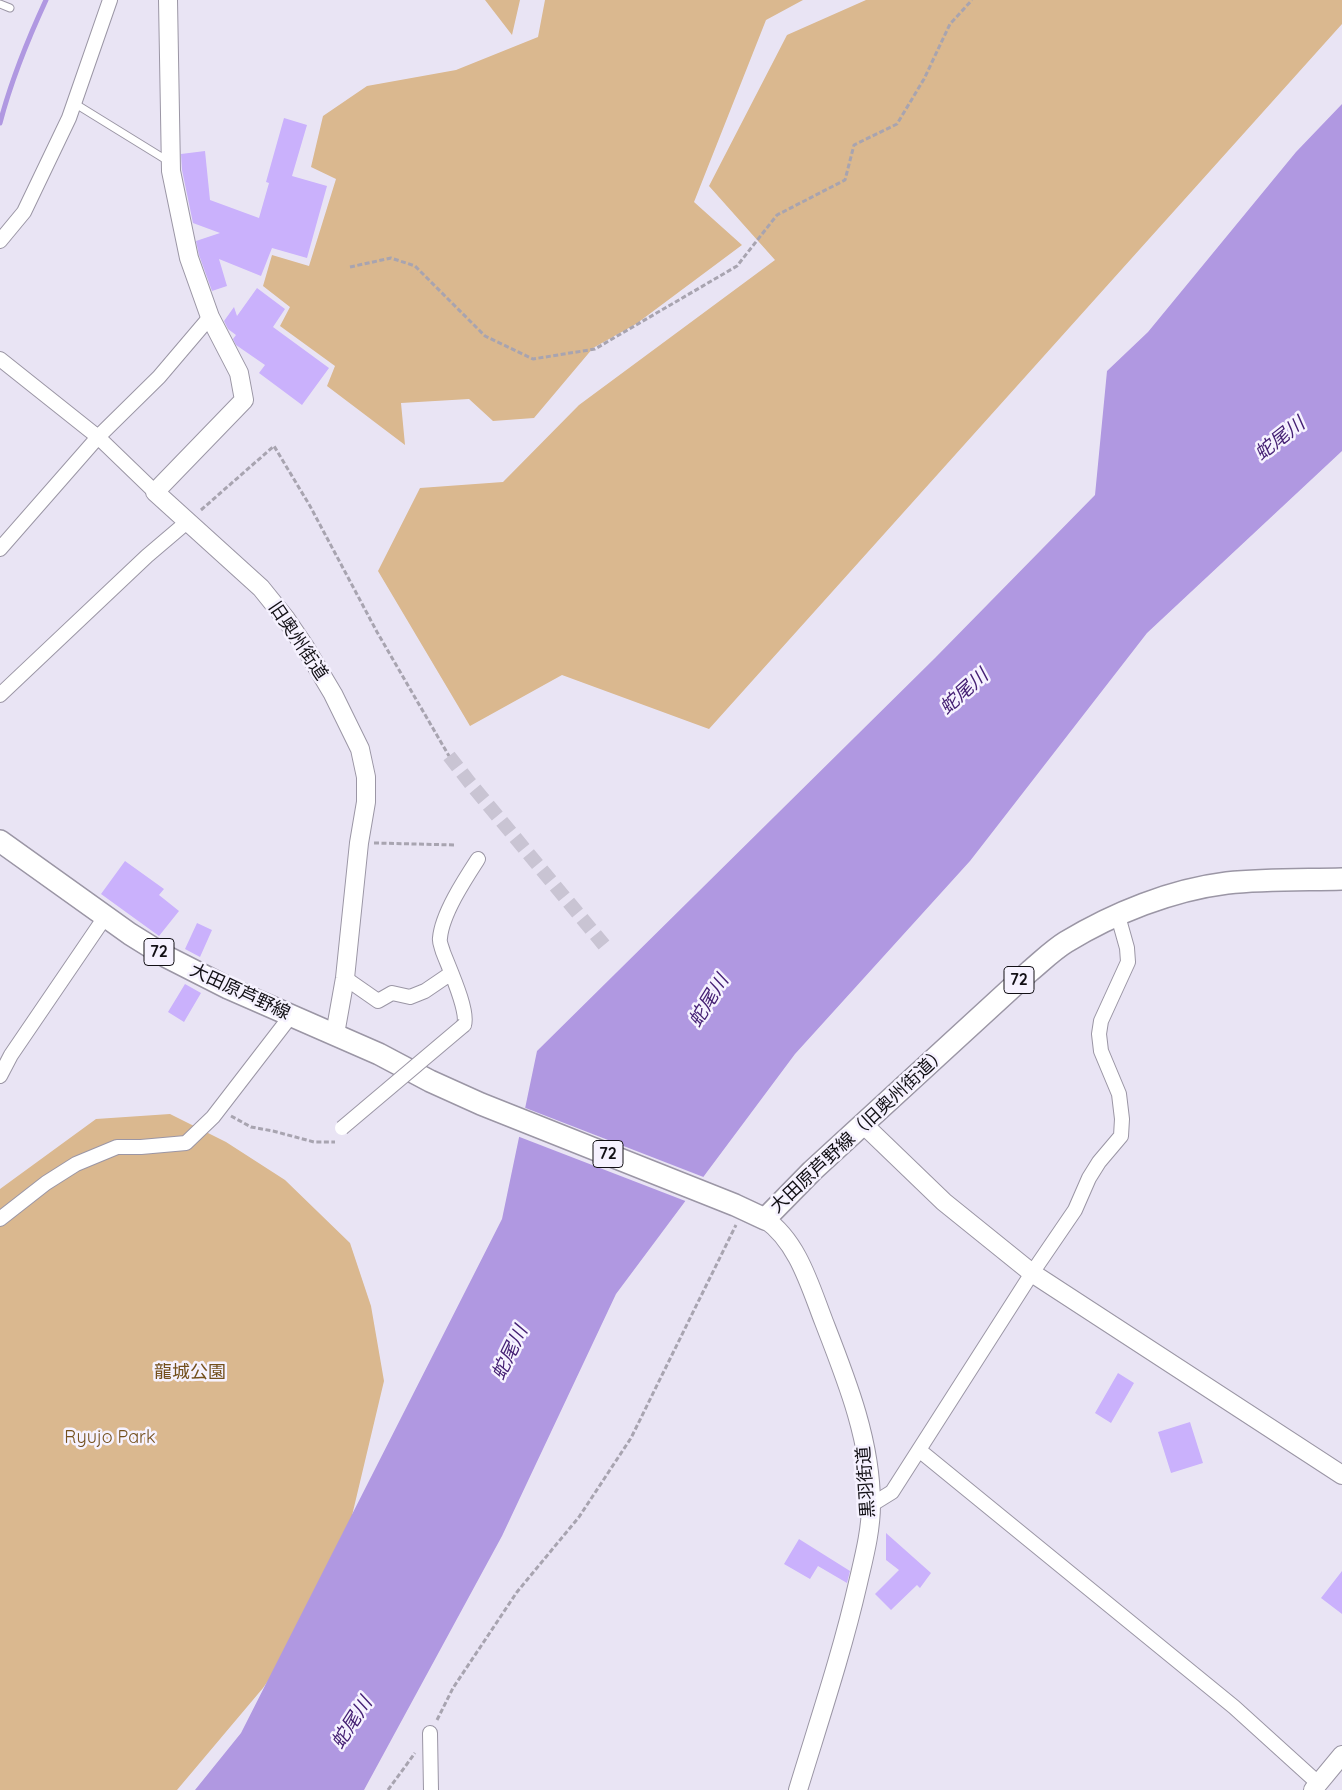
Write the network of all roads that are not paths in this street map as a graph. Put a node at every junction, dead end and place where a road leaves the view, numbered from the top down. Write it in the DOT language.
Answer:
graph roads {
  1 [pos="110,0"];
  2 [pos="168,0"];
  3 [pos="0,4"];
  4 [pos="10,8"];
  5 [pos="74,103"];
  6 [pos="171,163"];
  7 [pos="0,241"];
  8 [pos="210,317"];
  9 [pos="0,359"];
  10 [pos="98,437"];
  11 [pos="155,492"];
  12 [pos="187,522"];
  13 [pos="0,550"];
  14 [pos="0,695"];
  15 [pos="0,841"];
  16 [pos="478,859"];
  17 [pos="1342,879"];
  18 [pos="1118,916"];
  19 [pos="105,917"];
  20 [pos="450,974"];
  21 [pos="345,978"];
  22 [pos="290,1017"];
  23 [pos="335,1034"];
  24 [pos="0,1076"];
  25 [pos="863,1124"];
  26 [pos="342,1128"];
  27 [pos="0,1219"];
  28 [pos="765,1219"];
  29 [pos="1032,1273"];
  30 [pos="919,1450"];
  31 [pos="1342,1475"];
  32 [pos="871,1505"];
  33 [pos="430,1733"];
  34 [pos="1342,1755"];
  35 [pos="1316,1787"];
  36 [pos="431,1790"];
  37 [pos="798,1790"];
  1 -- 5 [label="street"];
  2 -- 6 [label="street"];
  3 -- 4 [label="lane"];
  5 -- 6 [label="lane"];
  5 -- 7 [label="street"];
  6 -- 8 [label="street"];
  8 -- 10 [label="street"];
  8 -- 11 [label="street"];
  9 -- 10 [label="street, 旧奥州街道"];
  10 -- 11 [label="street, 旧奥州街道"];
  10 -- 13 [label="street"];
  11 -- 12 [label="street, 旧奥州街道"];
  12 -- 14 [label="street"];
  12 -- 21 [label="street, 旧奥州街道"];
  15 -- 19 [label="main road, 大田原芦野線 / 72"];
  16 -- 20 [label="street"];
  17 -- 18 [label="main road, 大田原芦野線（旧奥州街道） / 72"];
  18 -- 25 [label="main road, 大田原芦野線（旧奥州街道） / 72"];
  18 -- 29 [label="street"];
  19 -- 22 [label="main road, 大田原芦野線 / 72"];
  19 -- 24 [label="street"];
  20 -- 21 [label="street"];
  20 -- 26 [label="street, bridge"];
  21 -- 23 [label="street, 旧奥州街道"];
  22 -- 23 [label="main road, 大田原芦野線 / 72"];
  22 -- 27 [label="street"];
  23 -- 28 [label="main road, 大田原芦野線（旧奥州街道） / 72"];
  25 -- 28 [label="main road, 大田原芦野線（旧奥州街道） / 72"];
  25 -- 29 [label="street"];
  28 -- 32 [label="street, 黒羽街道"];
  29 -- 30 [label="street"];
  29 -- 31 [label="street"];
  30 -- 32 [label="street"];
  30 -- 35 [label="street"];
  32 -- 37 [label="street, 黒羽街道"];
  33 -- 36 [label="street"];
  34 -- 35 [label="street"];
}
